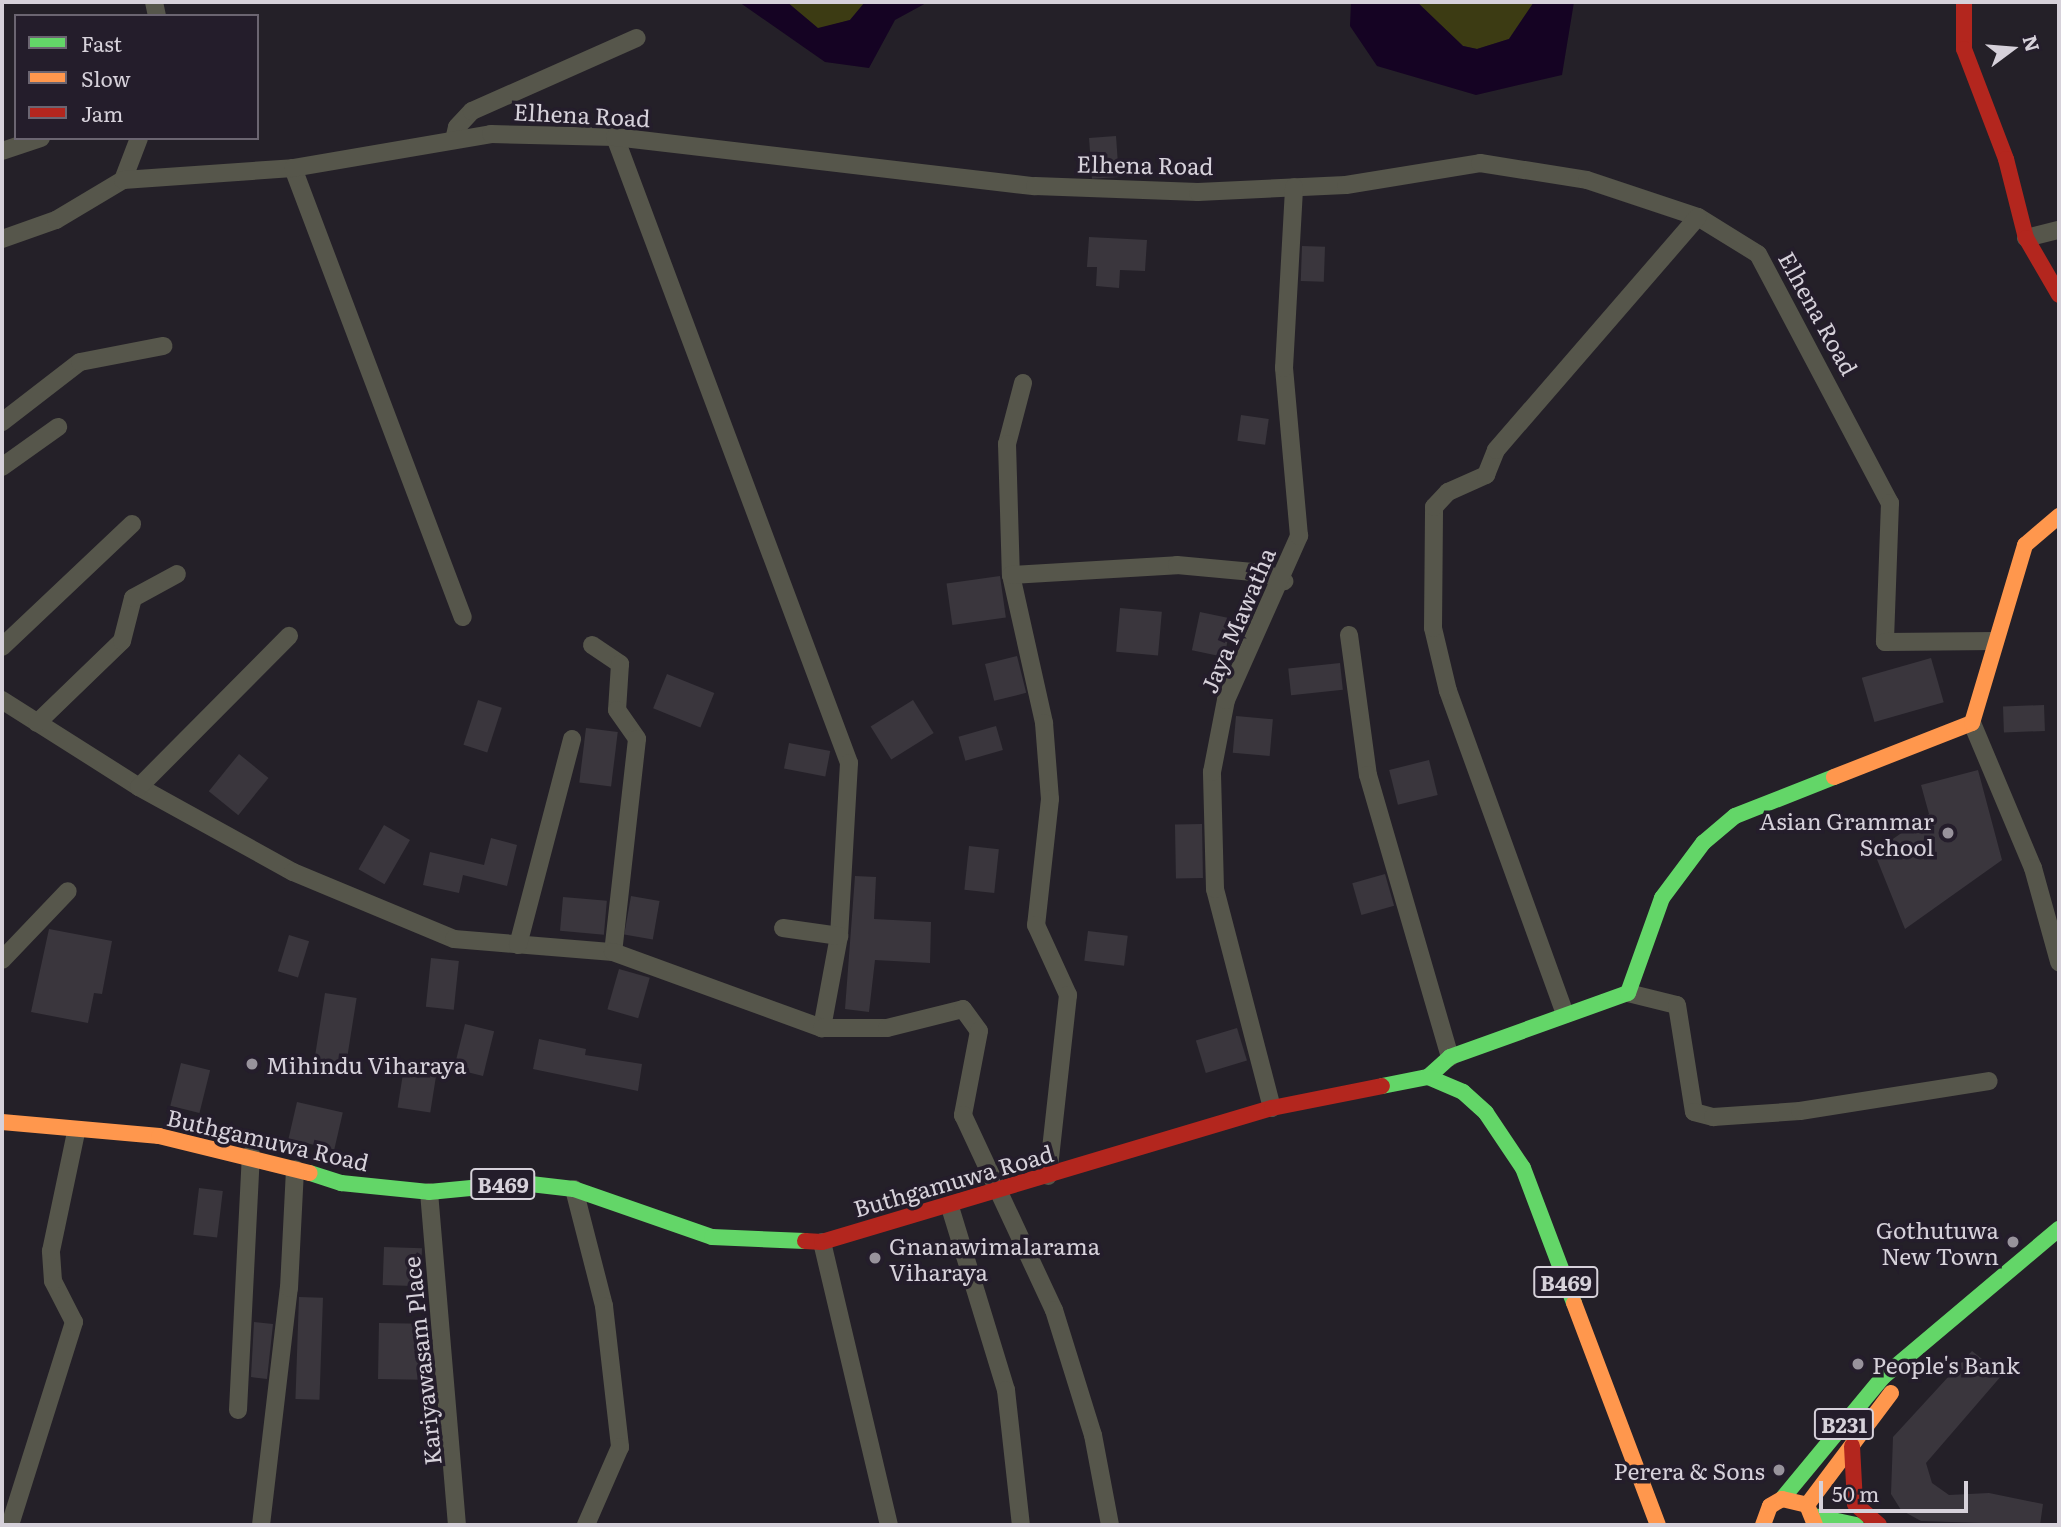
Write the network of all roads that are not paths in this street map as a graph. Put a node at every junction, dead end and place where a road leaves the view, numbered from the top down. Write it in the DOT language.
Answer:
graph roads {
  1 [pos="1965,2"];
  2 [pos="637,38"];
  3 [pos="615,137"];
  4 [pos="35,140"];
  5 [pos="138,140"];
  6 [pos="454,140"];
  7 [pos="2,151"];
  8 [pos="293,169"];
  9 [pos="123,180"];
  10 [pos="1294,187"];
  11 [pos="1698,217"];
  12 [pos="2059,230"];
  13 [pos="2026,238"];
  14 [pos="2,239"];
  15 [pos="2059,295"];
  16 [pos="163,346"];
  17 [pos="1023,383"];
  18 [pos="2,422"];
  19 [pos="58,427"];
  20 [pos="2,467"];
  21 [pos="2059,516"];
  22 [pos="132,524"];
  23 [pos="177,574"];
  24 [pos="1011,575"];
  25 [pos="1283,582"];
  26 [pos="463,617"];
  27 [pos="1349,635"];
  28 [pos="289,636"];
  29 [pos="1995,641"];
  30 [pos="592,645"];
  31 [pos="2,647"];
  32 [pos="2,700"];
  33 [pos="37,723"];
  34 [pos="1972,723"];
  35 [pos="572,738"];
  36 [pos="139,788"];
  37 [pos="68,891"];
  38 [pos="783,928"];
  39 [pos="839,936"];
  40 [pos="518,945"];
  41 [pos="613,952"];
  42 [pos="2,960"];
  43 [pos="2059,962"];
  44 [pos="1628,993"];
  45 [pos="1565,1014"];
  46 [pos="822,1028"];
  47 [pos="1450,1057"];
  48 [pos="1428,1077"];
  49 [pos="1989,1081"];
  50 [pos="1272,1108"];
  51 [pos="2,1122"];
  52 [pos="76,1132"];
  53 [pos="251,1154"];
  54 [pos="295,1169"];
  55 [pos="1048,1176"];
  56 [pos="574,1189"];
  57 [pos="429,1192"];
  58 [pos="998,1194"];
  59 [pos="950,1206"];
  60 [pos="2059,1229"];
  61 [pos="822,1242"];
  62 [pos="1912,1355"];
  63 [pos="238,1410"];
  64 [pos="1852,1446"];
  65 [pos="1782,1499"];
  66 [pos="1650,1503"];
  67 [pos="1812,1515"];
  68 [pos="1760,1523"];
  69 [pos="10,1525"];
  70 [pos="261,1525"];
  71 [pos="457,1525"];
  72 [pos="586,1525"];
  73 [pos="888,1525"];
  74 [pos="1021,1525"];
  75 [pos="1110,1525"];
  76 [pos="1658,1525"];
  77 [pos="1677,1525"];
  78 [pos="1856,1525"];
  79 [pos="1879,1525"];
  1 -- 13 [label="main road"];
  2 -- 6 [label="street"];
  3 -- 6 [label="street, Elhena Road"];
  3 -- 10 [label="street, Elhena Road"];
  3 -- 39 [label="street"];
  4 -- 7 [label="street"];
  5 -- 9 [label="street"];
  6 -- 8 [label="street, Elhena Road"];
  8 -- 9 [label="street, Elhena Road"];
  8 -- 26 [label="street"];
  9 -- 14 [label="street, Elhena Road"];
  10 -- 11 [label="street, Elhena Road"];
  10 -- 25 [label="street, Jaya Mawatha"];
  11 -- 29 [label="street, Elhena Road"];
  11 -- 45 [label="street"];
  12 -- 13 [label="street"];
  13 -- 15 [label="main road"];
  16 -- 18 [label="street"];
  17 -- 24 [label="street"];
  19 -- 20 [label="street"];
  21 -- 29 [label="main road"];
  22 -- 31 [label="street"];
  23 -- 33 [label="street"];
  24 -- 25 [label="street"];
  24 -- 55 [label="street"];
  25 -- 50 [label="street, Jaya Mawatha"];
  27 -- 47 [label="street"];
  28 -- 36 [label="street"];
  29 -- 34 [label="main road"];
  30 -- 41 [label="street"];
  32 -- 33 [label="street"];
  33 -- 36 [label="street"];
  34 -- 43 [label="street"];
  34 -- 44 [label="main road"];
  35 -- 40 [label="street"];
  36 -- 40 [label="street"];
  37 -- 42 [label="street"];
  38 -- 39 [label="street"];
  39 -- 46 [label="street"];
  40 -- 41 [label="street"];
  41 -- 46 [label="street"];
  44 -- 45 [label="main road"];
  44 -- 49 [label="street"];
  45 -- 47 [label="main road"];
  46 -- 58 [label="street"];
  47 -- 48 [label="main road"];
  48 -- 50 [label="main road, Buthgamuwa Road / B469"];
  48 -- 66 [label="main road, B469"];
  50 -- 55 [label="main road, Buthgamuwa Road / B469"];
  51 -- 52 [label="main road, Buthgamuwa Road / B469"];
  52 -- 53 [label="main road, Buthgamuwa Road / B469"];
  52 -- 69 [label="street"];
  53 -- 54 [label="main road, Buthgamuwa Road / B469"];
  53 -- 63 [label="street"];
  54 -- 57 [label="main road, Buthgamuwa Road / B469"];
  54 -- 70 [label="street"];
  55 -- 58 [label="main road, Buthgamuwa Road / B469"];
  56 -- 57 [label="main road, Buthgamuwa Road / B469"];
  56 -- 61 [label="main road, Buthgamuwa Road / B469"];
  56 -- 72 [label="street"];
  57 -- 71 [label="street, Kariyawasam Place"];
  58 -- 59 [label="main road, Buthgamuwa Road / B469"];
  58 -- 75 [label="street"];
  59 -- 61 [label="main road, Buthgamuwa Road / B469"];
  59 -- 74 [label="street"];
  60 -- 62 [label="main road, B231"];
  61 -- 73 [label="street"];
  62 -- 64 [label="main road, B231"];
  62 -- 65 [label="main road, B231"];
  64 -- 67 [label="main road, B231"];
  64 -- 79 [label="main road"];
  65 -- 67 [label="main road"];
  65 -- 68 [label="main road"];
  66 -- 76 [label="main road, B469"];
  66 -- 77 [label="main road"];
  67 -- 78 [label="main road"];
}
